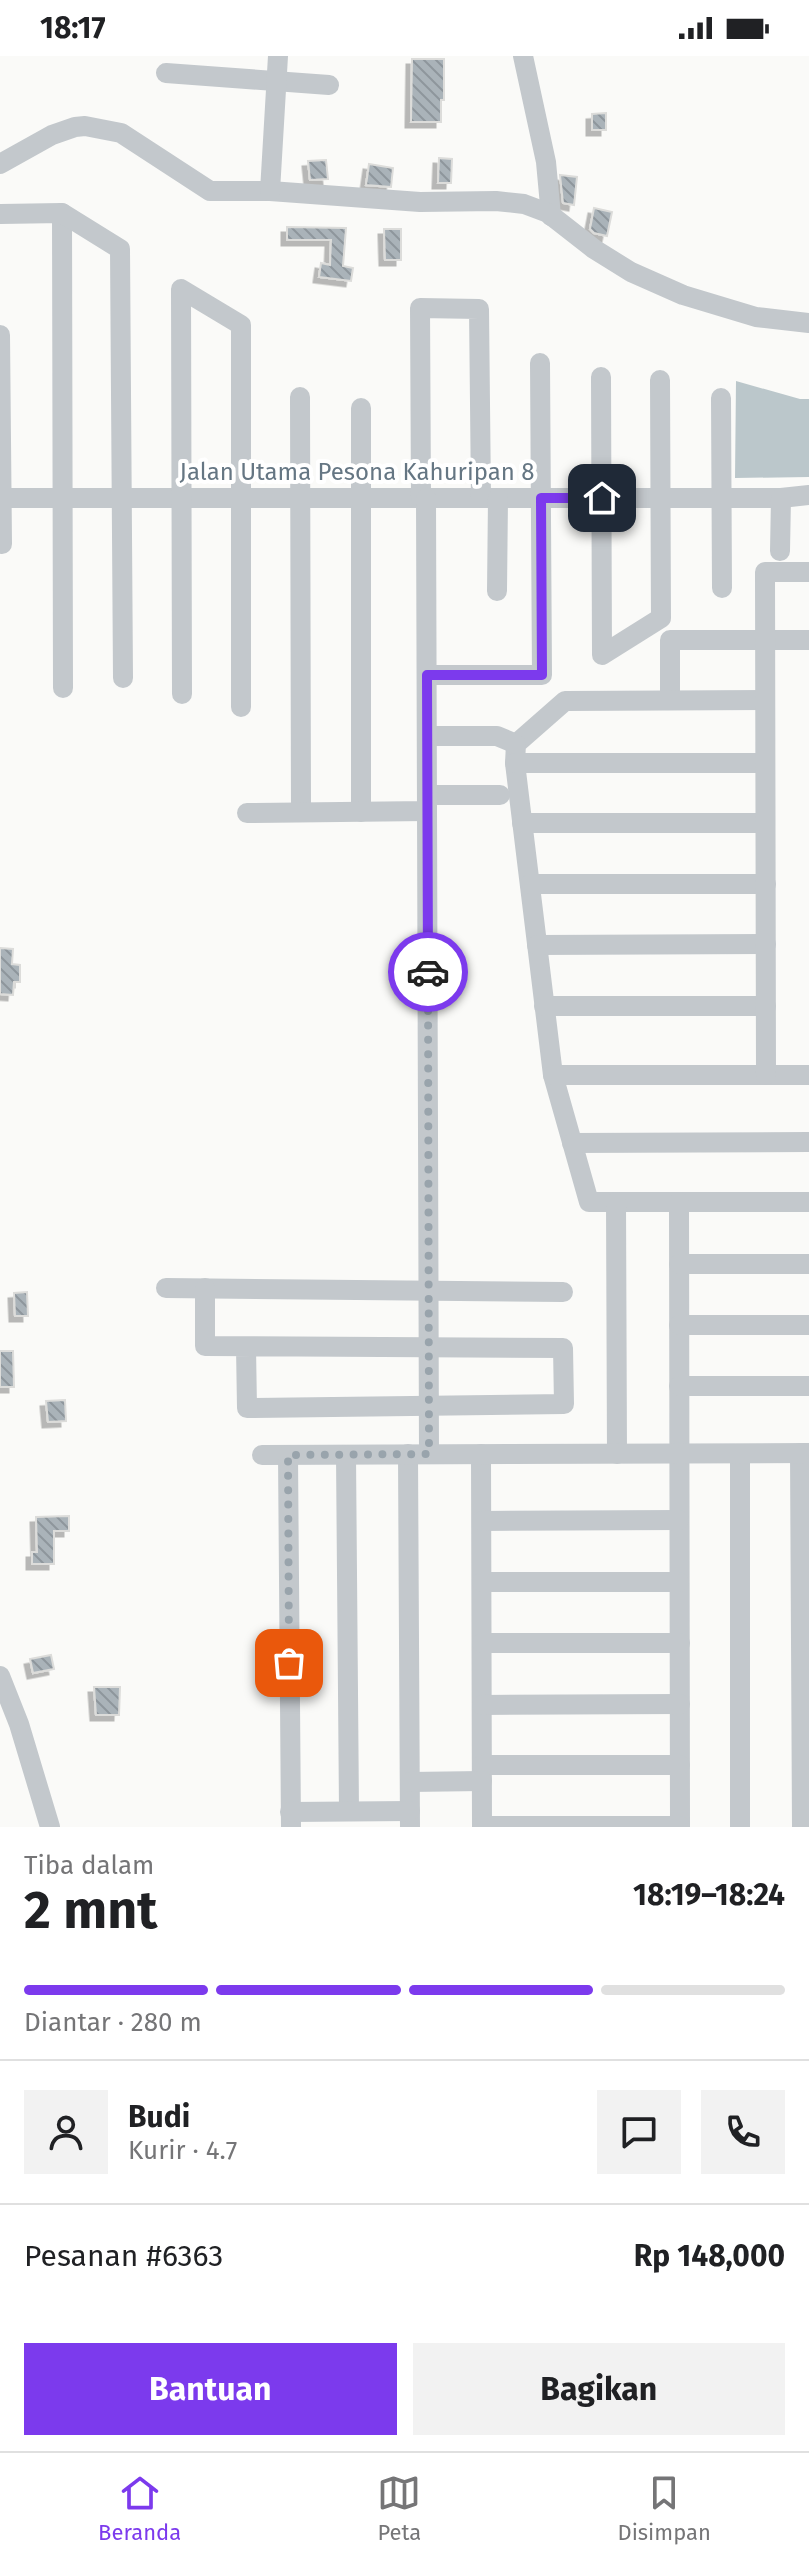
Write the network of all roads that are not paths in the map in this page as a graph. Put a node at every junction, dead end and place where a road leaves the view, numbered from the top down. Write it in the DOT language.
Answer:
graph roads {
  1 [pos="278,56"];
  2 [pos="523,56"];
  3 [pos="166,73"];
  4 [pos="277,81"];
  5 [pos="329,85"];
  6 [pos="0,164"];
  7 [pos="270,191"];
  8 [pos="62,213"];
  9 [pos="0,214"];
  10 [pos="551,216"];
  11 [pos="809,323"];
  12 [pos="0,335"];
  13 [pos="540,363"];
  14 [pos="601,377"];
  15 [pos="660,380"];
  16 [pos="300,397"];
  17 [pos="721,398"];
  18 [pos="361,408"];
  19 [pos="809,495"];
  20 [pos="0,498"];
  21 [pos="63,498"];
  22 [pos="122,498"];
  23 [pos="182,498"];
  24 [pos="241,498"];
  25 [pos="300,498"];
  26 [pos="361,498"];
  27 [pos="423,498"];
  28 [pos="489,498"];
  29 [pos="541,498"];
  30 [pos="602,498"];
  31 [pos="660,498"];
  32 [pos="722,498"];
  33 [pos="781,498"];
  34 [pos="2,544"];
  35 [pos="780,551"];
  36 [pos="809,572"];
  37 [pos="722,588"];
  38 [pos="497,591"];
  39 [pos="765,640"];
  40 [pos="809,640"];
  41 [pos="427,675"];
  42 [pos="123,678"];
  43 [pos="63,688"];
  44 [pos="182,694"];
  45 [pos="670,700"];
  46 [pos="765,700"];
  47 [pos="241,707"];
  48 [pos="427,736"];
  49 [pos="516,753"];
  50 [pos="765,763"];
  51 [pos="500,795"];
  52 [pos="427,803"];
  53 [pos="301,812"];
  54 [pos="361,812"];
  55 [pos="247,813"];
  56 [pos="522,823"];
  57 [pos="765,823"];
  58 [pos="530,884"];
  59 [pos="766,884"];
  60 [pos="766,944"];
  61 [pos="537,945"];
  62 [pos="544,1006"];
  63 [pos="766,1006"];
  64 [pos="553,1075"];
  65 [pos="766,1075"];
  66 [pos="809,1075"];
  67 [pos="809,1142"];
  68 [pos="572,1143"];
  69 [pos="616,1202"];
  70 [pos="679,1202"];
  71 [pos="809,1202"];
  72 [pos="679,1264"];
  73 [pos="809,1264"];
  74 [pos="166,1288"];
  75 [pos="205,1288"];
  76 [pos="429,1291"];
  77 [pos="563,1292"];
  78 [pos="679,1325"];
  79 [pos="809,1325"];
  80 [pos="246,1347"];
  81 [pos="429,1348"];
  82 [pos="679,1386"];
  83 [pos="809,1386"];
  84 [pos="429,1405"];
  85 [pos="804,1453"];
  86 [pos="408,1454"];
  87 [pos="429,1454"];
  88 [pos="481,1454"];
  89 [pos="617,1454"];
  90 [pos="679,1454"];
  91 [pos="740,1454"];
  92 [pos="262,1455"];
  93 [pos="288,1455"];
  94 [pos="346,1455"];
  95 [pos="679,1520"];
  96 [pos="482,1521"];
  97 [pos="482,1582"];
  98 [pos="679,1582"];
  99 [pos="482,1643"];
  100 [pos="680,1643"];
  101 [pos="0,1676"];
  102 [pos="680,1704"];
  103 [pos="482,1705"];
  104 [pos="9,1724"];
  105 [pos="680,1765"];
  106 [pos="482,1773"];
  107 [pos="410,1782"];
  108 [pos="349,1811"];
  109 [pos="291,1819"];
  110 [pos="410,1819"];
  111 [pos="50,1827"];
  112 [pos="482,1827"];
  113 [pos="680,1827"];
  114 [pos="740,1827"];
  115 [pos="802,1827"];
  1 -- 4 [label="street"];
  2 -- 10 [label="street"];
  3 -- 4 [label="street"];
  4 -- 5 [label="street"];
  4 -- 7 [label="street"];
  6 -- 7 [label="street"];
  7 -- 10 [label="street"];
  8 -- 9 [label="street"];
  8 -- 21 [label="street"];
  8 -- 22 [label="street"];
  10 -- 11 [label="street"];
  12 -- 20 [label="street"];
  13 -- 29 [label="street"];
  14 -- 30 [label="street"];
  15 -- 31 [label="street"];
  16 -- 25 [label="street"];
  17 -- 32 [label="street"];
  18 -- 26 [label="street"];
  19 -- 33 [label="street, Jalan Utama Pesona Kahuripan 8"];
  20 -- 21 [label="street, Jalan Utama Pesona Kahuripan 8"];
  20 -- 34 [label="street"];
  21 -- 22 [label="street, Jalan Utama Pesona Kahuripan 8"];
  21 -- 43 [label="street"];
  22 -- 23 [label="street, Jalan Utama Pesona Kahuripan 8"];
  22 -- 42 [label="street"];
  23 -- 24 [label="street, Jalan Utama Pesona Kahuripan 8"];
  23 -- 24 [label="street"];
  23 -- 44 [label="street"];
  24 -- 25 [label="street, Jalan Utama Pesona Kahuripan 8"];
  24 -- 47 [label="street"];
  25 -- 26 [label="street, Jalan Utama Pesona Kahuripan 8"];
  25 -- 53 [label="street"];
  26 -- 27 [label="street, Jalan Utama Pesona Kahuripan 8"];
  26 -- 54 [label="street"];
  27 -- 28 [label="street, Jalan Utama Pesona Kahuripan 8"];
  27 -- 28 [label="street"];
  27 -- 41 [label="street"];
  28 -- 29 [label="street, Jalan Utama Pesona Kahuripan 8"];
  28 -- 38 [label="street"];
  29 -- 30 [label="street, Jalan Utama Pesona Kahuripan 8"];
  29 -- 41 [label="street"];
  30 -- 31 [label="street, Jalan Utama Pesona Kahuripan 8"];
  30 -- 31 [label="street"];
  31 -- 32 [label="street, Jalan Utama Pesona Kahuripan 8"];
  32 -- 33 [label="street, Jalan Utama Pesona Kahuripan 8"];
  32 -- 37 [label="street"];
  33 -- 35 [label="street"];
  36 -- 39 [label="street"];
  39 -- 40 [label="street"];
  39 -- 45 [label="street"];
  39 -- 46 [label="street"];
  41 -- 48 [label="street"];
  45 -- 46 [label="street"];
  45 -- 49 [label="street"];
  46 -- 50 [label="street"];
  48 -- 49 [label="street"];
  48 -- 52 [label="street"];
  49 -- 50 [label="street"];
  49 -- 56 [label="street"];
  50 -- 57 [label="street"];
  51 -- 52 [label="street"];
  52 -- 54 [label="street"];
  52 -- 76 [label="street"];
  53 -- 54 [label="street"];
  53 -- 55 [label="street"];
  56 -- 57 [label="street"];
  56 -- 58 [label="street"];
  57 -- 59 [label="street"];
  58 -- 59 [label="street"];
  58 -- 61 [label="street"];
  59 -- 60 [label="street"];
  60 -- 61 [label="street"];
  60 -- 63 [label="street"];
  61 -- 62 [label="street"];
  62 -- 63 [label="street"];
  62 -- 64 [label="street"];
  63 -- 65 [label="street"];
  64 -- 65 [label="street"];
  64 -- 68 [label="street"];
  65 -- 66 [label="street"];
  67 -- 68 [label="street"];
  68 -- 69 [label="street"];
  69 -- 70 [label="street"];
  69 -- 89 [label="street"];
  70 -- 71 [label="street"];
  70 -- 72 [label="street"];
  72 -- 73 [label="street"];
  72 -- 78 [label="street"];
  74 -- 75 [label="street"];
  75 -- 76 [label="street"];
  75 -- 80 [label="street"];
  76 -- 77 [label="street"];
  76 -- 81 [label="street"];
  78 -- 79 [label="street"];
  78 -- 82 [label="street"];
  80 -- 81 [label="street"];
  80 -- 84 [label="street"];
  81 -- 84 [label="street"];
  81 -- 84 [label="street"];
  82 -- 83 [label="street"];
  82 -- 90 [label="street"];
  84 -- 87 [label="street"];
  85 -- 91 [label="street"];
  85 -- 115 [label="street"];
  86 -- 87 [label="street"];
  86 -- 94 [label="street"];
  86 -- 107 [label="street"];
  87 -- 88 [label="street"];
  88 -- 89 [label="street"];
  88 -- 96 [label="street"];
  89 -- 90 [label="street"];
  90 -- 91 [label="street"];
  90 -- 95 [label="street"];
  91 -- 114 [label="street"];
  92 -- 93 [label="street"];
  93 -- 94 [label="street"];
  93 -- 109 [label="street"];
  94 -- 108 [label="street"];
  95 -- 96 [label="street"];
  95 -- 98 [label="street"];
  96 -- 97 [label="street"];
  97 -- 98 [label="street"];
  97 -- 99 [label="street"];
  98 -- 100 [label="street"];
  99 -- 100 [label="street"];
  99 -- 103 [label="street"];
  100 -- 102 [label="street"];
  101 -- 104 [label="street"];
  102 -- 103 [label="street"];
  102 -- 105 [label="street"];
  103 -- 106 [label="street"];
  104 -- 111 [label="street"];
  105 -- 106 [label="street"];
  105 -- 113 [label="street"];
  106 -- 107 [label="street"];
  106 -- 112 [label="street"];
  107 -- 110 [label="street"];
  108 -- 109 [label="street"];
  108 -- 110 [label="street"];
  112 -- 113 [label="street"];
}
